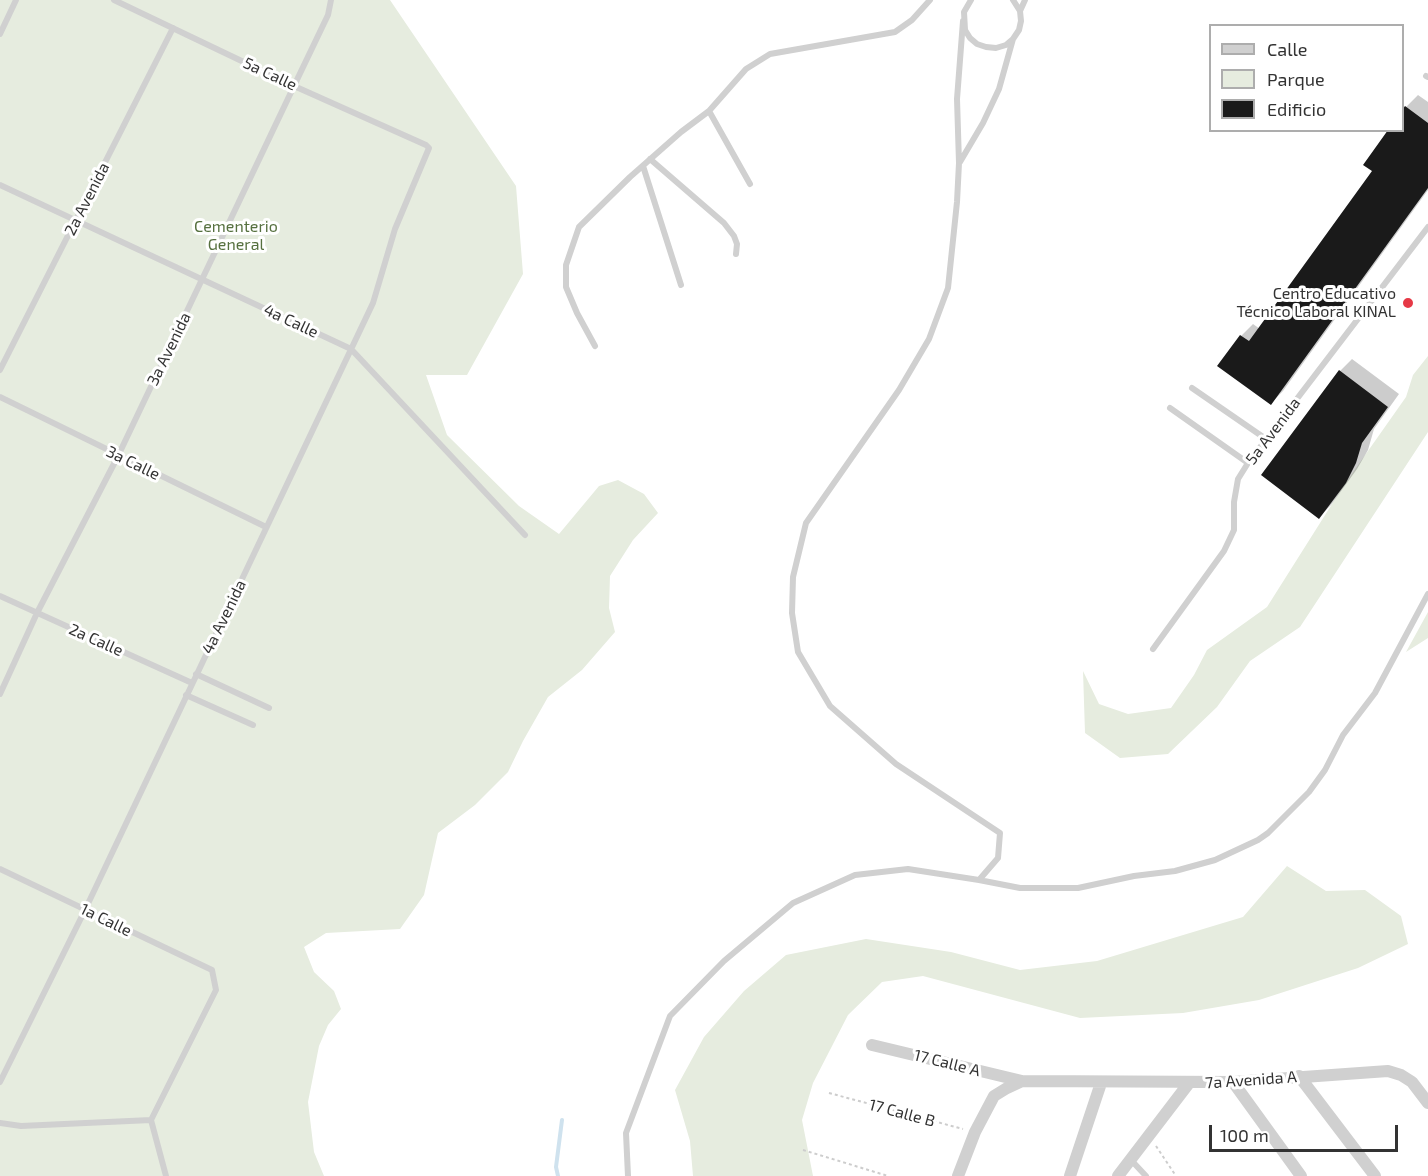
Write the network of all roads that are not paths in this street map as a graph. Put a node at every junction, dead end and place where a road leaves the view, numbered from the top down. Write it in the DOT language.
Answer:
graph roads {
  1 [pos="16,0"];
  2 [pos="114,0"];
  3 [pos="331,0"];
  4 [pos="928,0"];
  5 [pos="1013,0"];
  6 [pos="1025,0"];
  7 [pos="968,1"];
  8 [pos="1020,11"];
  9 [pos="963,21"];
  10 [pos="173,28"];
  11 [pos="0,34"];
  12 [pos="1014,39"];
  13 [pos="294,86"];
  14 [pos="709,111"];
  15 [pos="426,145"];
  16 [pos="650,159"];
  17 [pos="959,163"];
  18 [pos="643,166"];
  19 [pos="750,184"];
  20 [pos="0,185"];
  21 [pos="77,221"];
  22 [pos="1428,227"];
  23 [pos="736,255"];
  24 [pos="202,279"];
  25 [pos="681,285"];
  26 [pos="595,346"];
  27 [pos="351,349"];
  28 [pos="0,370"];
  29 [pos="1192,388"];
  30 [pos="0,397"];
  31 [pos="1170,408"];
  32 [pos="1266,439"];
  33 [pos="118,456"];
  34 [pos="1248,464"];
  35 [pos="266,527"];
  36 [pos="525,535"];
  37 [pos="1428,594"];
  38 [pos="0,596"];
  39 [pos="37,613"];
  40 [pos="1153,649"];
  41 [pos="196,674"];
  42 [pos="192,683"];
  43 [pos="0,694"];
  44 [pos="186,695"];
  45 [pos="270,708"];
  46 [pos="253,724"];
  47 [pos="0,869"];
  48 [pos="979,880"];
  49 [pos="85,910"];
  50 [pos="872,1045"];
  51 [pos="1299,1077"];
  52 [pos="1022,1081"];
  53 [pos="0,1082"];
  54 [pos="1233,1082"];
  55 [pos="1101,1083"];
  56 [pos="1189,1083"];
  57 [pos="1424,1090"];
  58 [pos="1428,1103"];
  59 [pos="151,1120"];
  60 [pos="0,1123"];
  61 [pos="1130,1160"];
  62 [pos="166,1176"];
  63 [pos="628,1176"];
  64 [pos="958,1176"];
  65 [pos="1070,1176"];
  66 [pos="1118,1176"];
  67 [pos="1146,1176"];
  68 [pos="1301,1176"];
  69 [pos="1376,1176"];
  1 -- 11 [label="lane"];
  2 -- 10 [label="lane, 5a Calle"];
  3 -- 13 [label="lane, 3a Avenida"];
  4 -- 14 [label="lane"];
  5 -- 8 [label="lane"];
  6 -- 8 [label="lane"];
  7 -- 9 [label="lane"];
  8 -- 12 [label="lane"];
  9 -- 12 [label="lane"];
  9 -- 17 [label="lane"];
  10 -- 13 [label="lane, 5a Calle"];
  10 -- 21 [label="lane, 2a Avenida"];
  12 -- 17 [label="lane"];
  13 -- 15 [label="lane, 5a Calle"];
  13 -- 24 [label="lane, 3a Avenida"];
  14 -- 16 [label="lane"];
  14 -- 19 [label="lane"];
  15 -- 27 [label="lane, 4a Avenida"];
  16 -- 18 [label="lane"];
  16 -- 23 [label="lane"];
  17 -- 48 [label="lane"];
  18 -- 25 [label="lane"];
  18 -- 26 [label="lane"];
  20 -- 21 [label="lane, 4a Calle"];
  21 -- 24 [label="lane, 4a Calle"];
  21 -- 28 [label="lane, 2a Avenida"];
  22 -- 32 [label="lane, 5a Avenida"];
  24 -- 27 [label="lane, 4a Calle"];
  24 -- 33 [label="lane, 3a Avenida"];
  27 -- 35 [label="lane, 4a Avenida"];
  27 -- 36 [label="lane, 4a Calle"];
  29 -- 32 [label="lane"];
  30 -- 33 [label="lane, 3a Calle"];
  31 -- 34 [label="lane"];
  32 -- 34 [label="lane, 5a Avenida"];
  33 -- 35 [label="lane, 3a Calle"];
  33 -- 39 [label="lane, 3a Avenida"];
  34 -- 40 [label="lane, 5a Avenida"];
  35 -- 41 [label="lane, 4a Avenida"];
  37 -- 48 [label="lane"];
  38 -- 39 [label="lane, 2a Calle"];
  39 -- 42 [label="lane, 2a Calle"];
  39 -- 43 [label="lane, 3a Avenida"];
  41 -- 42 [label="lane, 4a Avenida"];
  41 -- 45 [label="lane"];
  42 -- 44 [label="lane, 4a Avenida"];
  44 -- 46 [label="lane"];
  44 -- 49 [label="lane, 4a Avenida"];
  47 -- 49 [label="lane, 1a Calle"];
  48 -- 63 [label="lane"];
  49 -- 53 [label="lane, 4a Avenida"];
  49 -- 59 [label="lane, 1a Calle"];
  50 -- 52 [label="street, 17 Calle A"];
  51 -- 54 [label="street, 7a Avenida A"];
  51 -- 57 [label="street, 7a Avenida A"];
  51 -- 69 [label="street"];
  52 -- 55 [label="street, 7a Avenida A"];
  52 -- 64 [label="street"];
  54 -- 56 [label="street, 7a Avenida A"];
  54 -- 68 [label="street"];
  55 -- 56 [label="street, 7a Avenida A"];
  55 -- 65 [label="street"];
  56 -- 61 [label="street"];
  57 -- 58 [label="street"];
  59 -- 60 [label="lane"];
  59 -- 62 [label="lane"];
  61 -- 66 [label="street"];
  61 -- 67 [label="lane"];
}
